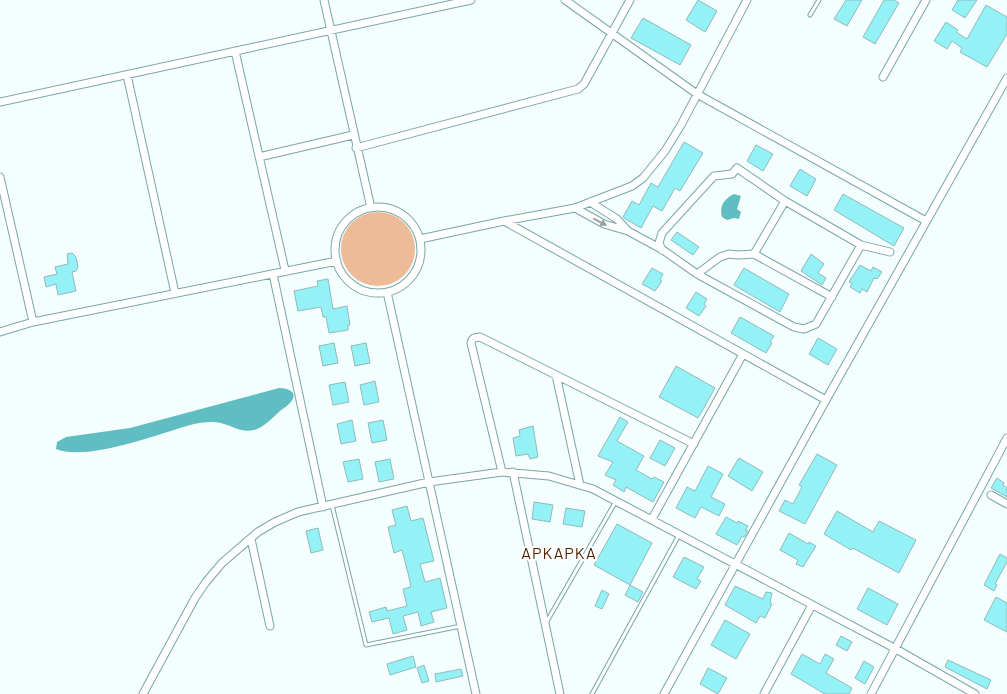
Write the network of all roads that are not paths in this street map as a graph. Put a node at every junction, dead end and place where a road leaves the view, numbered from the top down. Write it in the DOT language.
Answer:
graph roads {
  1 [pos="324,0"];
  2 [pos="471,0"];
  3 [pos="565,0"];
  4 [pos="630,0"];
  5 [pos="747,0"];
  6 [pos="819,0"];
  7 [pos="926,0"];
  8 [pos="810,15"];
  9 [pos="331,30"];
  10 [pos="612,33"];
  11 [pos="236,51"];
  12 [pos="127,75"];
  13 [pos="883,77"];
  14 [pos="1007,78"];
  15 [pos="697,94"];
  16 [pos="0,102"];
  17 [pos="354,135"];
  18 [pos="356,148"];
  19 [pos="259,157"];
  20 [pos="0,178"];
  21 [pos="785,201"];
  22 [pos="590,202"];
  23 [pos="371,208"];
  24 [pos="575,208"];
  25 [pos="504,221"];
  26 [pos="926,221"];
  27 [pos="628,231"];
  28 [pos="420,239"];
  29 [pos="861,245"];
  30 [pos="662,250"];
  31 [pos="890,252"];
  32 [pos="754,254"];
  33 [pos="337,261"];
  34 [pos="285,270"];
  35 [pos="273,274"];
  36 [pos="697,274"];
  37 [pos="387,292"];
  38 [pos="175,293"];
  39 [pos="832,297"];
  40 [pos="33,322"];
  41 [pos="0,332"];
  42 [pos="744,354"];
  43 [pos="556,375"];
  44 [pos="826,400"];
  45 [pos="1007,438"];
  46 [pos="694,444"];
  47 [pos="502,472"];
  48 [pos="513,472"];
  49 [pos="429,482"];
  50 [pos="580,484"];
  51 [pos="991,495"];
  52 [pos="616,500"];
  53 [pos="1007,504"];
  54 [pos="332,505"];
  55 [pos="323,507"];
  56 [pos="652,519"];
  57 [pos="680,534"];
  58 [pos="251,540"];
  59 [pos="734,564"];
  60 [pos="812,605"];
  61 [pos="546,624"];
  62 [pos="270,626"];
  63 [pos="462,626"];
  64 [pos="896,649"];
  65 [pos="144,694"];
  66 [pos="476,694"];
  67 [pos="560,694"];
  68 [pos="592,694"];
  69 [pos="664,694"];
  70 [pos="764,694"];
  71 [pos="871,694"];
  72 [pos="976,694"];
  1 -- 9 [label="street"];
  2 -- 9 [label="street"];
  3 -- 10 [label="street"];
  4 -- 10 [label="street"];
  5 -- 15 [label="street"];
  6 -- 8 [label="lane"];
  7 -- 13 [label="street"];
  9 -- 11 [label="street"];
  9 -- 17 [label="street"];
  10 -- 15 [label="street"];
  10 -- 18 [label="street"];
  11 -- 12 [label="street"];
  11 -- 19 [label="street"];
  12 -- 16 [label="street"];
  12 -- 38 [label="street"];
  14 -- 26 [label="street"];
  15 -- 22 [label="street"];
  15 -- 26 [label="street"];
  17 -- 18 [label="street"];
  17 -- 19 [label="street"];
  18 -- 23 [label="street"];
  19 -- 34 [label="street"];
  20 -- 40 [label="street"];
  21 -- 29 [label="street"];
  21 -- 30 [label="street"];
  21 -- 32 [label="street"];
  22 -- 24 [label="street"];
  22 -- 27 [label="street"];
  23 -- 28 [label="street"];
  23 -- 33 [label="street"];
  24 -- 25 [label="street"];
  24 -- 27 [label="street, one-way"];
  25 -- 28 [label="street"];
  25 -- 42 [label="street"];
  26 -- 44 [label="street"];
  27 -- 30 [label="street"];
  28 -- 37 [label="street"];
  29 -- 31 [label="street"];
  29 -- 39 [label="street"];
  30 -- 36 [label="street"];
  32 -- 36 [label="street"];
  32 -- 39 [label="street"];
  33 -- 34 [label="street"];
  33 -- 37 [label="street"];
  34 -- 35 [label="street"];
  35 -- 38 [label="street"];
  35 -- 55 [label="street"];
  36 -- 39 [label="street"];
  37 -- 49 [label="street"];
  38 -- 40 [label="street"];
  40 -- 41 [label="street"];
  42 -- 44 [label="street"];
  42 -- 46 [label="street"];
  43 -- 46 [label="street"];
  43 -- 47 [label="street"];
  43 -- 50 [label="street"];
  44 -- 59 [label="street"];
  45 -- 64 [label="street"];
  46 -- 56 [label="street"];
  47 -- 48 [label="street"];
  47 -- 49 [label="street"];
  48 -- 50 [label="street"];
  48 -- 61 [label="street"];
  49 -- 54 [label="street"];
  49 -- 63 [label="street"];
  50 -- 52 [label="street"];
  51 -- 53 [label="street"];
  52 -- 56 [label="street"];
  52 -- 61 [label="lane"];
  54 -- 55 [label="street"];
  54 -- 63 [label="lane"];
  55 -- 58 [label="street"];
  56 -- 57 [label="street"];
  57 -- 59 [label="street"];
  57 -- 68 [label="lane"];
  58 -- 62 [label="street"];
  58 -- 65 [label="street"];
  59 -- 60 [label="street"];
  59 -- 69 [label="street"];
  60 -- 64 [label="street"];
  60 -- 70 [label="street"];
  61 -- 67 [label="street"];
  63 -- 66 [label="street"];
  64 -- 71 [label="street"];
  64 -- 72 [label="street"];
}
